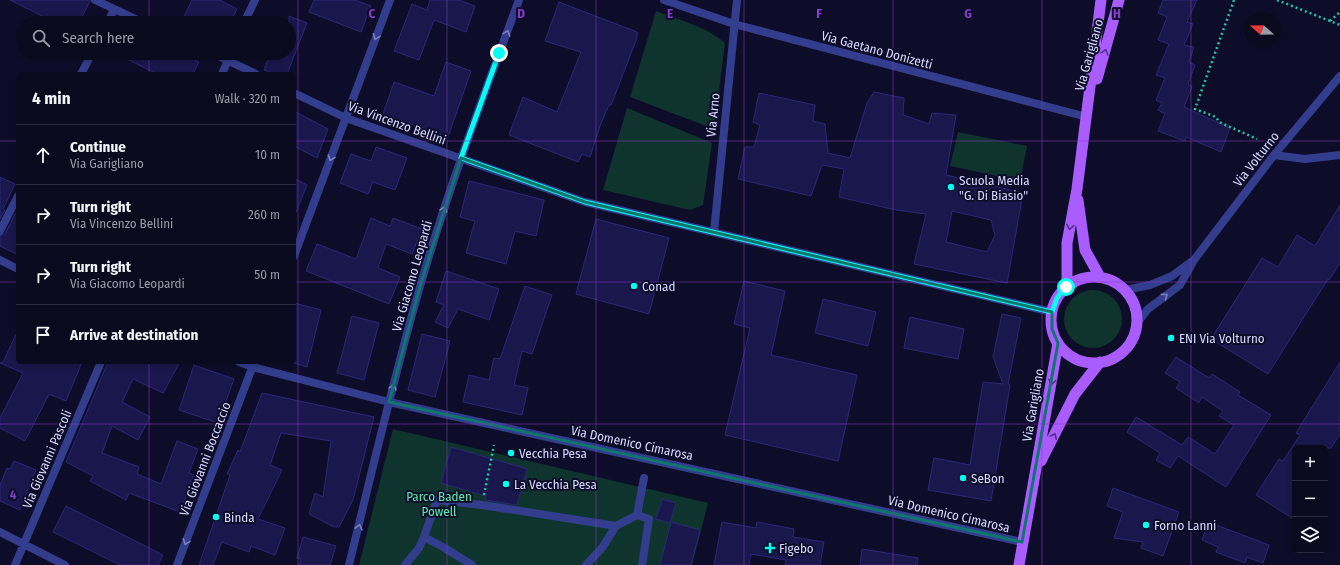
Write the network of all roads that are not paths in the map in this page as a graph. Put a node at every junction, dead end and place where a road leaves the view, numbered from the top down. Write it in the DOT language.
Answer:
graph roads {
  1 [pos="95,0"];
  2 [pos="255,0"];
  3 [pos="390,0"];
  4 [pos="519,0"];
  5 [pos="664,0"];
  6 [pos="737,0"];
  7 [pos="1101,0"];
  8 [pos="1119,0"];
  9 [pos="114,10"];
  10 [pos="111,16"];
  11 [pos="128,16"];
  12 [pos="247,16"];
  13 [pos="734,24"];
  14 [pos="88,60"];
  15 [pos="228,60"];
  16 [pos="234,60"];
  17 [pos="82,72"];
  18 [pos="223,72"];
  19 [pos="253,72"];
  20 [pos="1340,76"];
  21 [pos="296,94"];
  22 [pos="1087,117"];
  23 [pos="346,118"];
  24 [pos="1274,154"];
  25 [pos="1340,155"];
  26 [pos="461,158"];
  27 [pos="1077,189"];
  28 [pos="16,200"];
  29 [pos="0,231"];
  30 [pos="714,232"];
  31 [pos="296,251"];
  32 [pos="0,260"];
  33 [pos="1194,260"];
  34 [pos="16,268"];
  35 [pos="1100,277"];
  36 [pos="1066,287"];
  37 [pos="1125,290"];
  38 [pos="1052,312"];
  39 [pos="1137,323"];
  40 [pos="1058,344"];
  41 [pos="1100,362"];
  42 [pos="100,364"];
  43 [pos="254,365"];
  44 [pos="389,402"];
  45 [pos="1036,471"];
  46 [pos="644,478"];
  47 [pos="637,516"];
  48 [pos="616,526"];
  49 [pos="0,532"];
  50 [pos="424,537"];
  51 [pos="1022,542"];
  52 [pos="24,544"];
  53 [pos="15,565"];
  54 [pos="65,565"];
  55 [pos="177,565"];
  56 [pos="349,565"];
  57 [pos="405,565"];
  58 [pos="472,565"];
  59 [pos="586,565"];
  60 [pos="642,565"];
  61 [pos="1019,565"];
  1 -- 9 [label="street"];
  2 -- 12 [label="street"];
  3 -- 23 [label="street, one-way"];
  26 -- 4 [label="street, Via Giacomo Leopardi, one-way"];
  5 -- 13 [label="street, Via Gaetano Donizetti"];
  6 -- 13 [label="street, Via Arno"];
  7 -- 22 [label="main road, Via Garigliano"];
  22 -- 8 [label="main road, Via Garigliano, one-way"];
  9 -- 10 [label="street"];
  9 -- 11 [label="street"];
  13 -- 22 [label="street, Via Gaetano Donizetti"];
  13 -- 30 [label="street, Via Arno"];
  14 -- 17 [label="street"];
  15 -- 18 [label="street"];
  16 -- 19 [label="street"];
  20 -- 24 [label="street, Via Volturno"];
  21 -- 23 [label="street, Via Vincenzo Bellini"];
  22 -- 27 [label="main road, Via Garigliano"];
  23 -- 26 [label="street, Via Vincenzo Bellini"];
  23 -- 31 [label="street, one-way"];
  24 -- 25 [label="street"];
  24 -- 33 [label="street, Via Volturno"];
  26 -- 30 [label="street, Via Vincenzo Bellini"];
  44 -- 26 [label="street, Via Giacomo Leopardi, one-way"];
  27 -- 35 [label="main road, Via Garigliano"];
  27 -- 36 [label="main road, Via Garigliano, one-way"];
  28 -- 29 [label="street"];
  30 -- 38 [label="street, Via Vincenzo Bellini"];
  32 -- 34 [label="street"];
  33 -- 37 [label="street, Via Volturno"];
  39 -- 33 [label="street, Via Volturno, one-way"];
  35 -- 36 [label="main road, Via Garigliano"];
  35 -- 37 [label="main road, Via Garigliano"];
  36 -- 38 [label="main road, Via Garigliano"];
  37 -- 39 [label="main road"];
  38 -- 40 [label="main road, Via Garigliano"];
  39 -- 41 [label="main road, Via Garigliano"];
  40 -- 41 [label="main road, Via Garigliano"];
  40 -- 45 [label="main road, Via Garigliano, one-way"];
  45 -- 41 [label="main road, Via Garigliano, one-way"];
  42 -- 52 [label="street, Via Giovanni Pascoli"];
  43 -- 44 [label="street, Via Domenico Cimarosa"];
  43 -- 55 [label="street, Via Giovanni Boccaccio, one-way"];
  44 -- 51 [label="street, Via Domenico Cimarosa"];
  56 -- 44 [label="street, Via Giacomo Leopardi, one-way"];
  45 -- 51 [label="main road, Via Garigliano"];
  46 -- 47 [label="street"];
  47 -- 48 [label="street"];
  47 -- 60 [label="street"];
  48 -- 50 [label="street"];
  48 -- 59 [label="street"];
  49 -- 52 [label="street"];
  50 -- 57 [label="street"];
  50 -- 58 [label="street"];
  51 -- 61 [label="main road, Via Garigliano"];
  52 -- 53 [label="street, Via Giovanni Pascoli"];
  52 -- 54 [label="street"];
}
